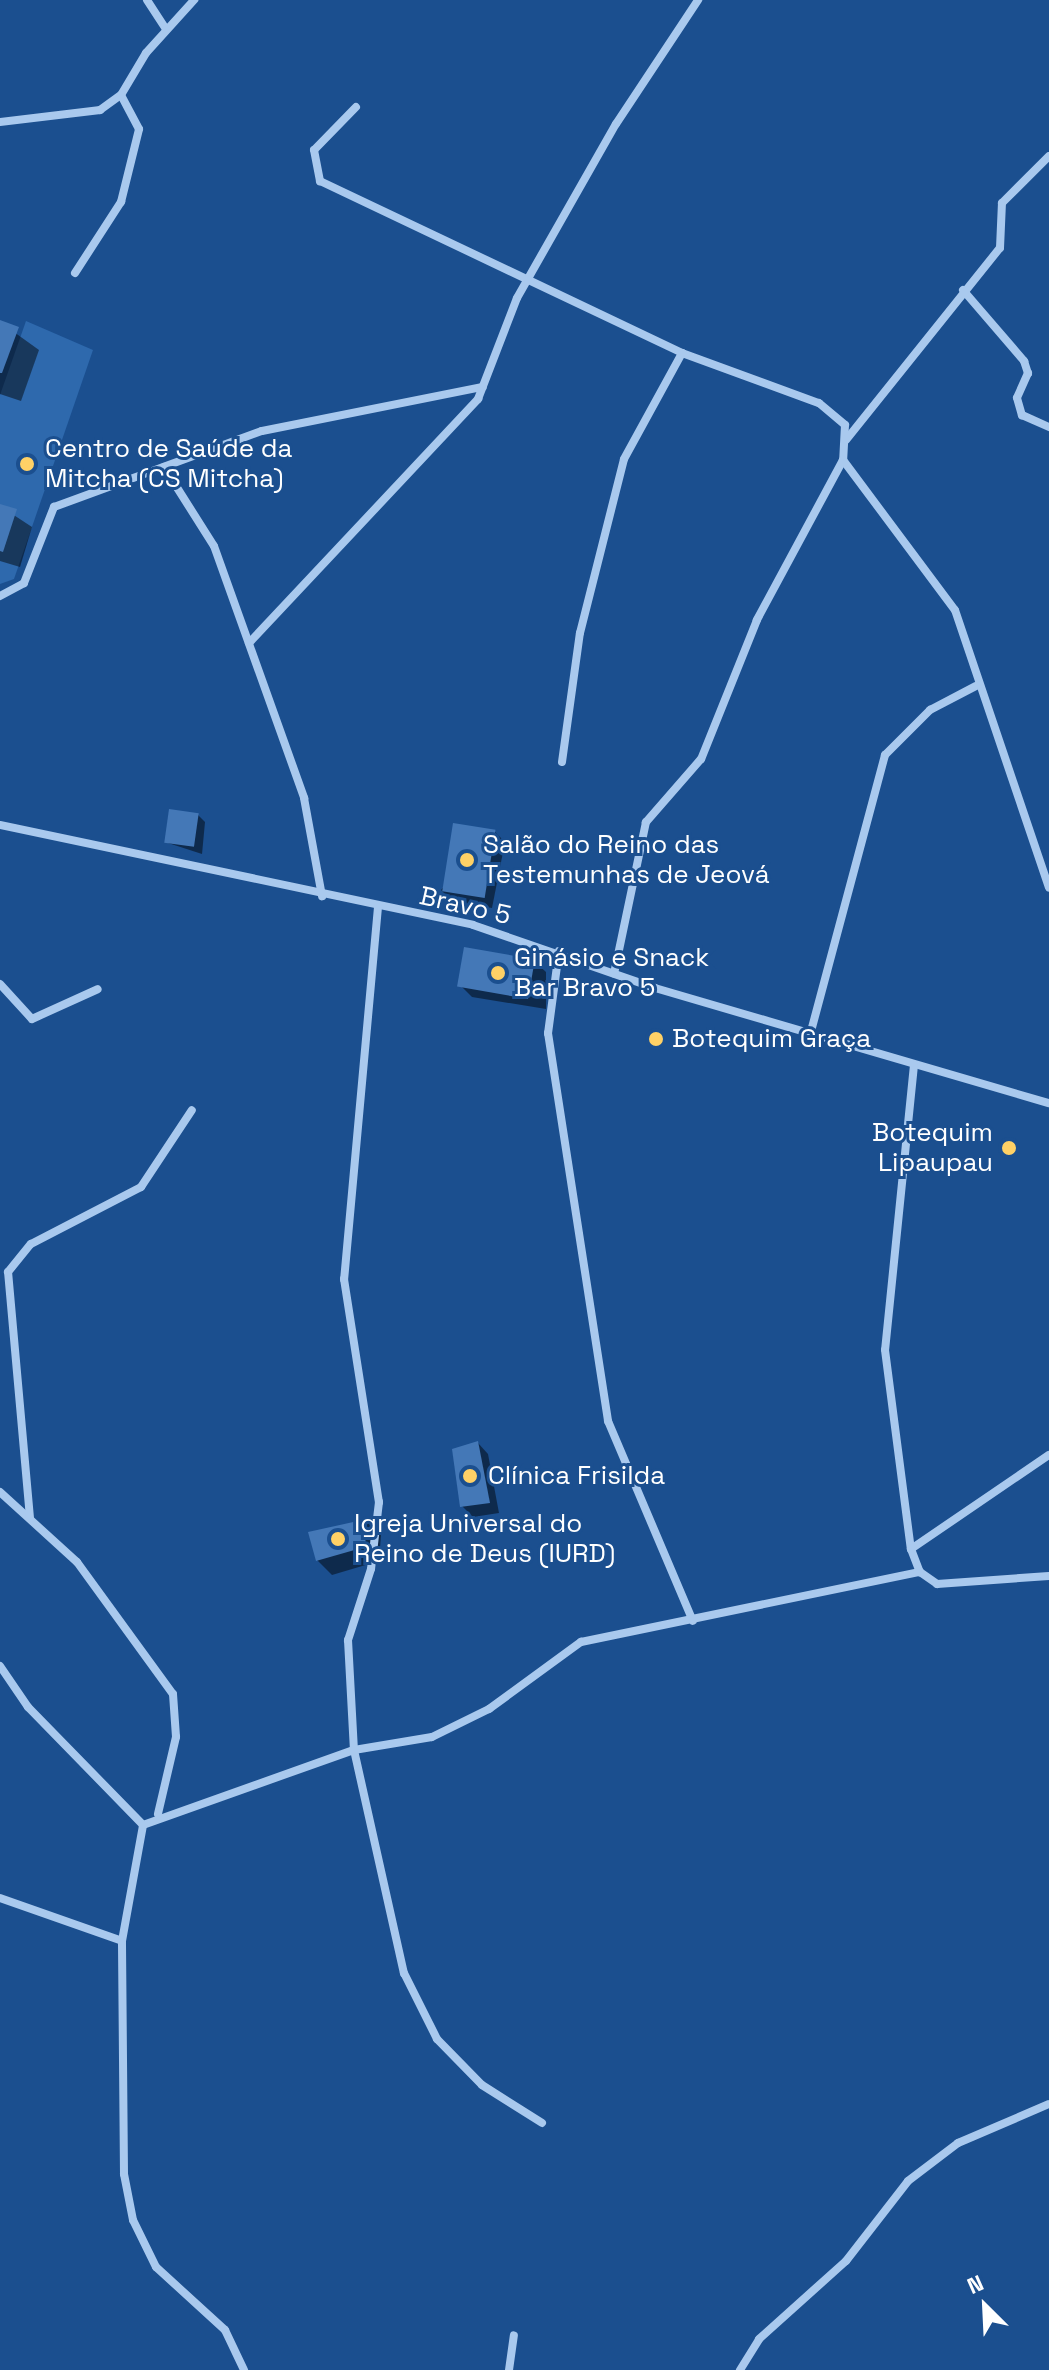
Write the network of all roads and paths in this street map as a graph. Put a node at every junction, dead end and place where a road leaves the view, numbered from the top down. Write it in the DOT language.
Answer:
graph roads {
  1 [pos="147,0"];
  2 [pos="194,0"];
  3 [pos="698,0"];
  4 [pos="165,28"];
  5 [pos="121,95"];
  6 [pos="356,107"];
  7 [pos="0,122"];
  8 [pos="1049,156"];
  9 [pos="75,273"];
  10 [pos="534,277"];
  11 [pos="963,290"];
  12 [pos="682,353"];
  13 [pos="483,387"];
  14 [pos="1049,427"];
  15 [pos="846,441"];
  16 [pos="843,460"];
  17 [pos="164,467"];
  18 [pos="0,596"];
  19 [pos="249,643"];
  20 [pos="976,686"];
  21 [pos="562,762"];
  22 [pos="0,825"];
  23 [pos="1049,888"];
  24 [pos="322,896"];
  25 [pos="378,907"];
  26 [pos="559,951"];
  27 [pos="614,974"];
  28 [pos="0,984"];
  29 [pos="98,989"];
  30 [pos="810,1035"];
  31 [pos="914,1065"];
  32 [pos="1049,1103"];
  33 [pos="192,1110"];
  34 [pos="1049,1455"];
  35 [pos="1,1493"];
  36 [pos="30,1518"];
  37 [pos="911,1549"];
  38 [pos="920,1572"];
  39 [pos="1049,1576"];
  40 [pos="693,1621"];
  41 [pos="0,1666"];
  42 [pos="354,1750"];
  43 [pos="158,1814"];
  44 [pos="143,1825"];
  45 [pos="0,1898"];
  46 [pos="122,1941"];
  47 [pos="1049,2104"];
  48 [pos="542,2123"];
  49 [pos="514,2335"];
  50 [pos="244,2370"];
  51 [pos="509,2370"];
  52 [pos="740,2370"];
  1 -- 4 [label="street"];
  2 -- 4 [label="street"];
  3 -- 10 [label="street"];
  4 -- 5 [label="street"];
  5 -- 7 [label="street"];
  5 -- 9 [label="street"];
  6 -- 10 [label="street"];
  8 -- 11 [label="street"];
  10 -- 12 [label="street"];
  10 -- 13 [label="street"];
  11 -- 14 [label="street"];
  11 -- 15 [label="street"];
  12 -- 15 [label="street"];
  12 -- 21 [label="street"];
  13 -- 17 [label="street"];
  13 -- 19 [label="street"];
  15 -- 16 [label="street"];
  16 -- 20 [label="street"];
  16 -- 27 [label="street"];
  17 -- 18 [label="street"];
  17 -- 19 [label="street"];
  19 -- 24 [label="street"];
  20 -- 23 [label="street"];
  20 -- 30 [label="street"];
  22 -- 24 [label="street, Bravo 5"];
  24 -- 25 [label="street, Bravo 5"];
  25 -- 26 [label="street, Bravo 5"];
  25 -- 42 [label="street"];
  26 -- 27 [label="street, Bravo 5"];
  26 -- 40 [label="street"];
  27 -- 30 [label="street, Bravo 5"];
  28 -- 29 [label="street"];
  30 -- 31 [label="street, Bravo 5"];
  31 -- 32 [label="street, Bravo 5"];
  31 -- 37 [label="street"];
  33 -- 36 [label="street"];
  34 -- 37 [label="street"];
  35 -- 36 [label="street"];
  36 -- 43 [label="street"];
  37 -- 38 [label="street"];
  38 -- 39 [label="street"];
  38 -- 40 [label="street"];
  40 -- 42 [label="street"];
  41 -- 44 [label="street"];
  42 -- 43 [label="street"];
  42 -- 48 [label="street"];
  43 -- 44 [label="street"];
  44 -- 46 [label="street"];
  45 -- 46 [label="street"];
  46 -- 50 [label="street"];
  47 -- 52 [label="street"];
  49 -- 51 [label="street"];
}
